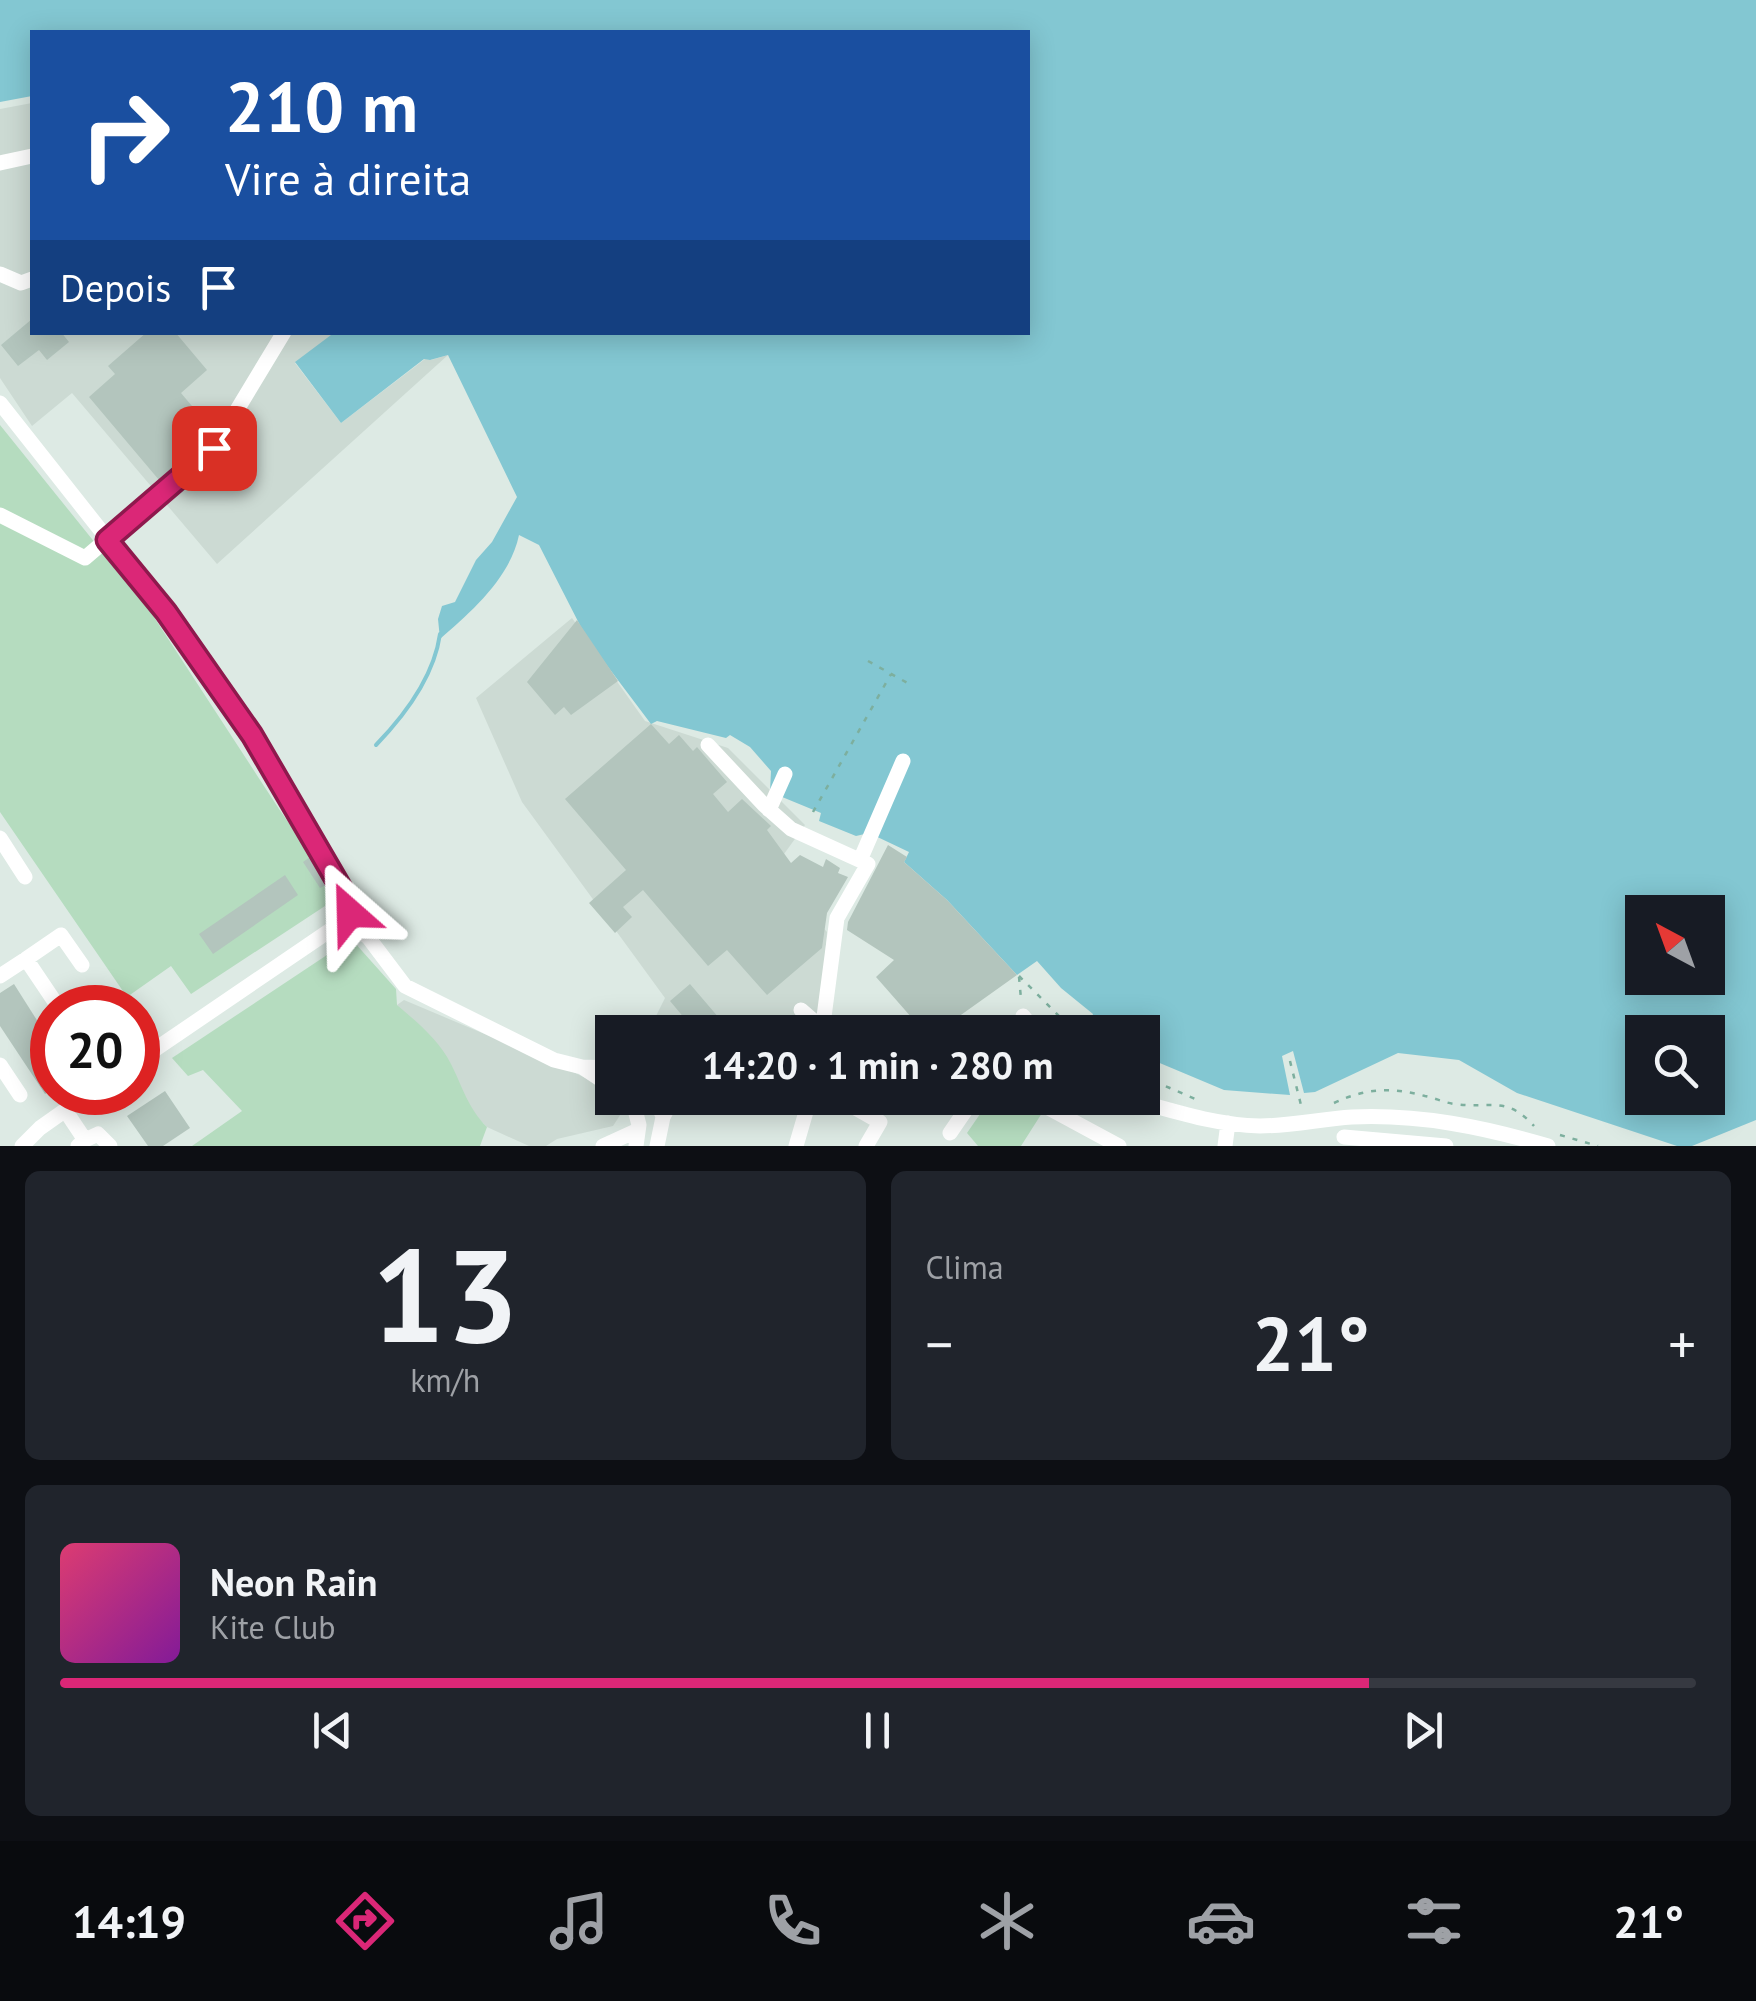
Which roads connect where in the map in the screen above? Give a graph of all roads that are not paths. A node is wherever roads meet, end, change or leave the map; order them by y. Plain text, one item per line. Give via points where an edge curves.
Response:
1 (30, 156) edge
2 (0, 163) edge
3 (0, 274) edge
4 (30, 280) edge
5 (282, 335) edge
6 (0, 403) edge
7 (0, 514) edge
8 (107, 540) junction
9 (708, 746) dead end
10 (903, 762) dead end
11 (785, 774) dead end
12 (769, 810) junction
13 (0, 838) edge
14 (860, 858) junction
15 (25, 877) dead end
16 (351, 925) junction
17 (26, 959) junction
18 (82, 965) dead end
19 (0, 976) edge
20 (44, 985) edge
21 (802, 1010) dead end
22 (808, 1015) edge
23 (828, 1015) edge
24 (160, 1046) edge
25 (0, 1065) edge
26 (582, 1068) junction
27 (595, 1068) edge
28 (595, 1077) edge
29 (20, 1095) dead end
30 (1160, 1106) edge
31 (59, 1115) edge
32 (67, 1115) edge
33 (805, 1115) edge
34 (868, 1115) edge
35 (963, 1115) edge
36 (1062, 1115) edge
37 (663, 1117) edge
38 (1352, 1118) junction
39 (1228, 1123) junction
40 (950, 1134) dead end
41 (637, 1138) edge
42 (1510, 1140) edge
43 (1343, 1142) edge
44 (81, 1143) edge
45 (22, 1146) edge
46 (110, 1146) edge
47 (603, 1146) edge
48 (657, 1146) edge
49 (796, 1146) edge
50 (866, 1146) edge
51 (1119, 1146) edge
52 (1225, 1146) edge
53 (1446, 1146) edge
54 (1548, 1146) edge

1 - 2 street
3 - 4 street
5 - 8 street via 214,448
6 - 8 street
7 - 8 street via 85,558
8 - 16 street via 252,735 345,895
9 - 12 street
10 - 14 street
11 - 12 street
12 - 14 street via 789,827
13 - 15 street
14 - 23 street via 868,864 837,918
16 - 24 street via 329,932
16 - 26 street via 405,986
17 - 18 street via 62,935
17 - 19 street
17 - 20 street
21 - 22 street
25 - 29 street
26 - 27 street
26 - 28 street
30 - 39 street
31 - 45 street
32 - 44 street
33 - 49 street
34 - 50 street via 880,1122
35 - 40 street
36 - 51 street
37 - 48 street
38 - 39 street
38 - 42 street via 1438,1120
38 - 43 street
39 - 52 street
41 - 47 street
42 - 54 street
43 - 53 street
44 - 46 street via 98,1134

